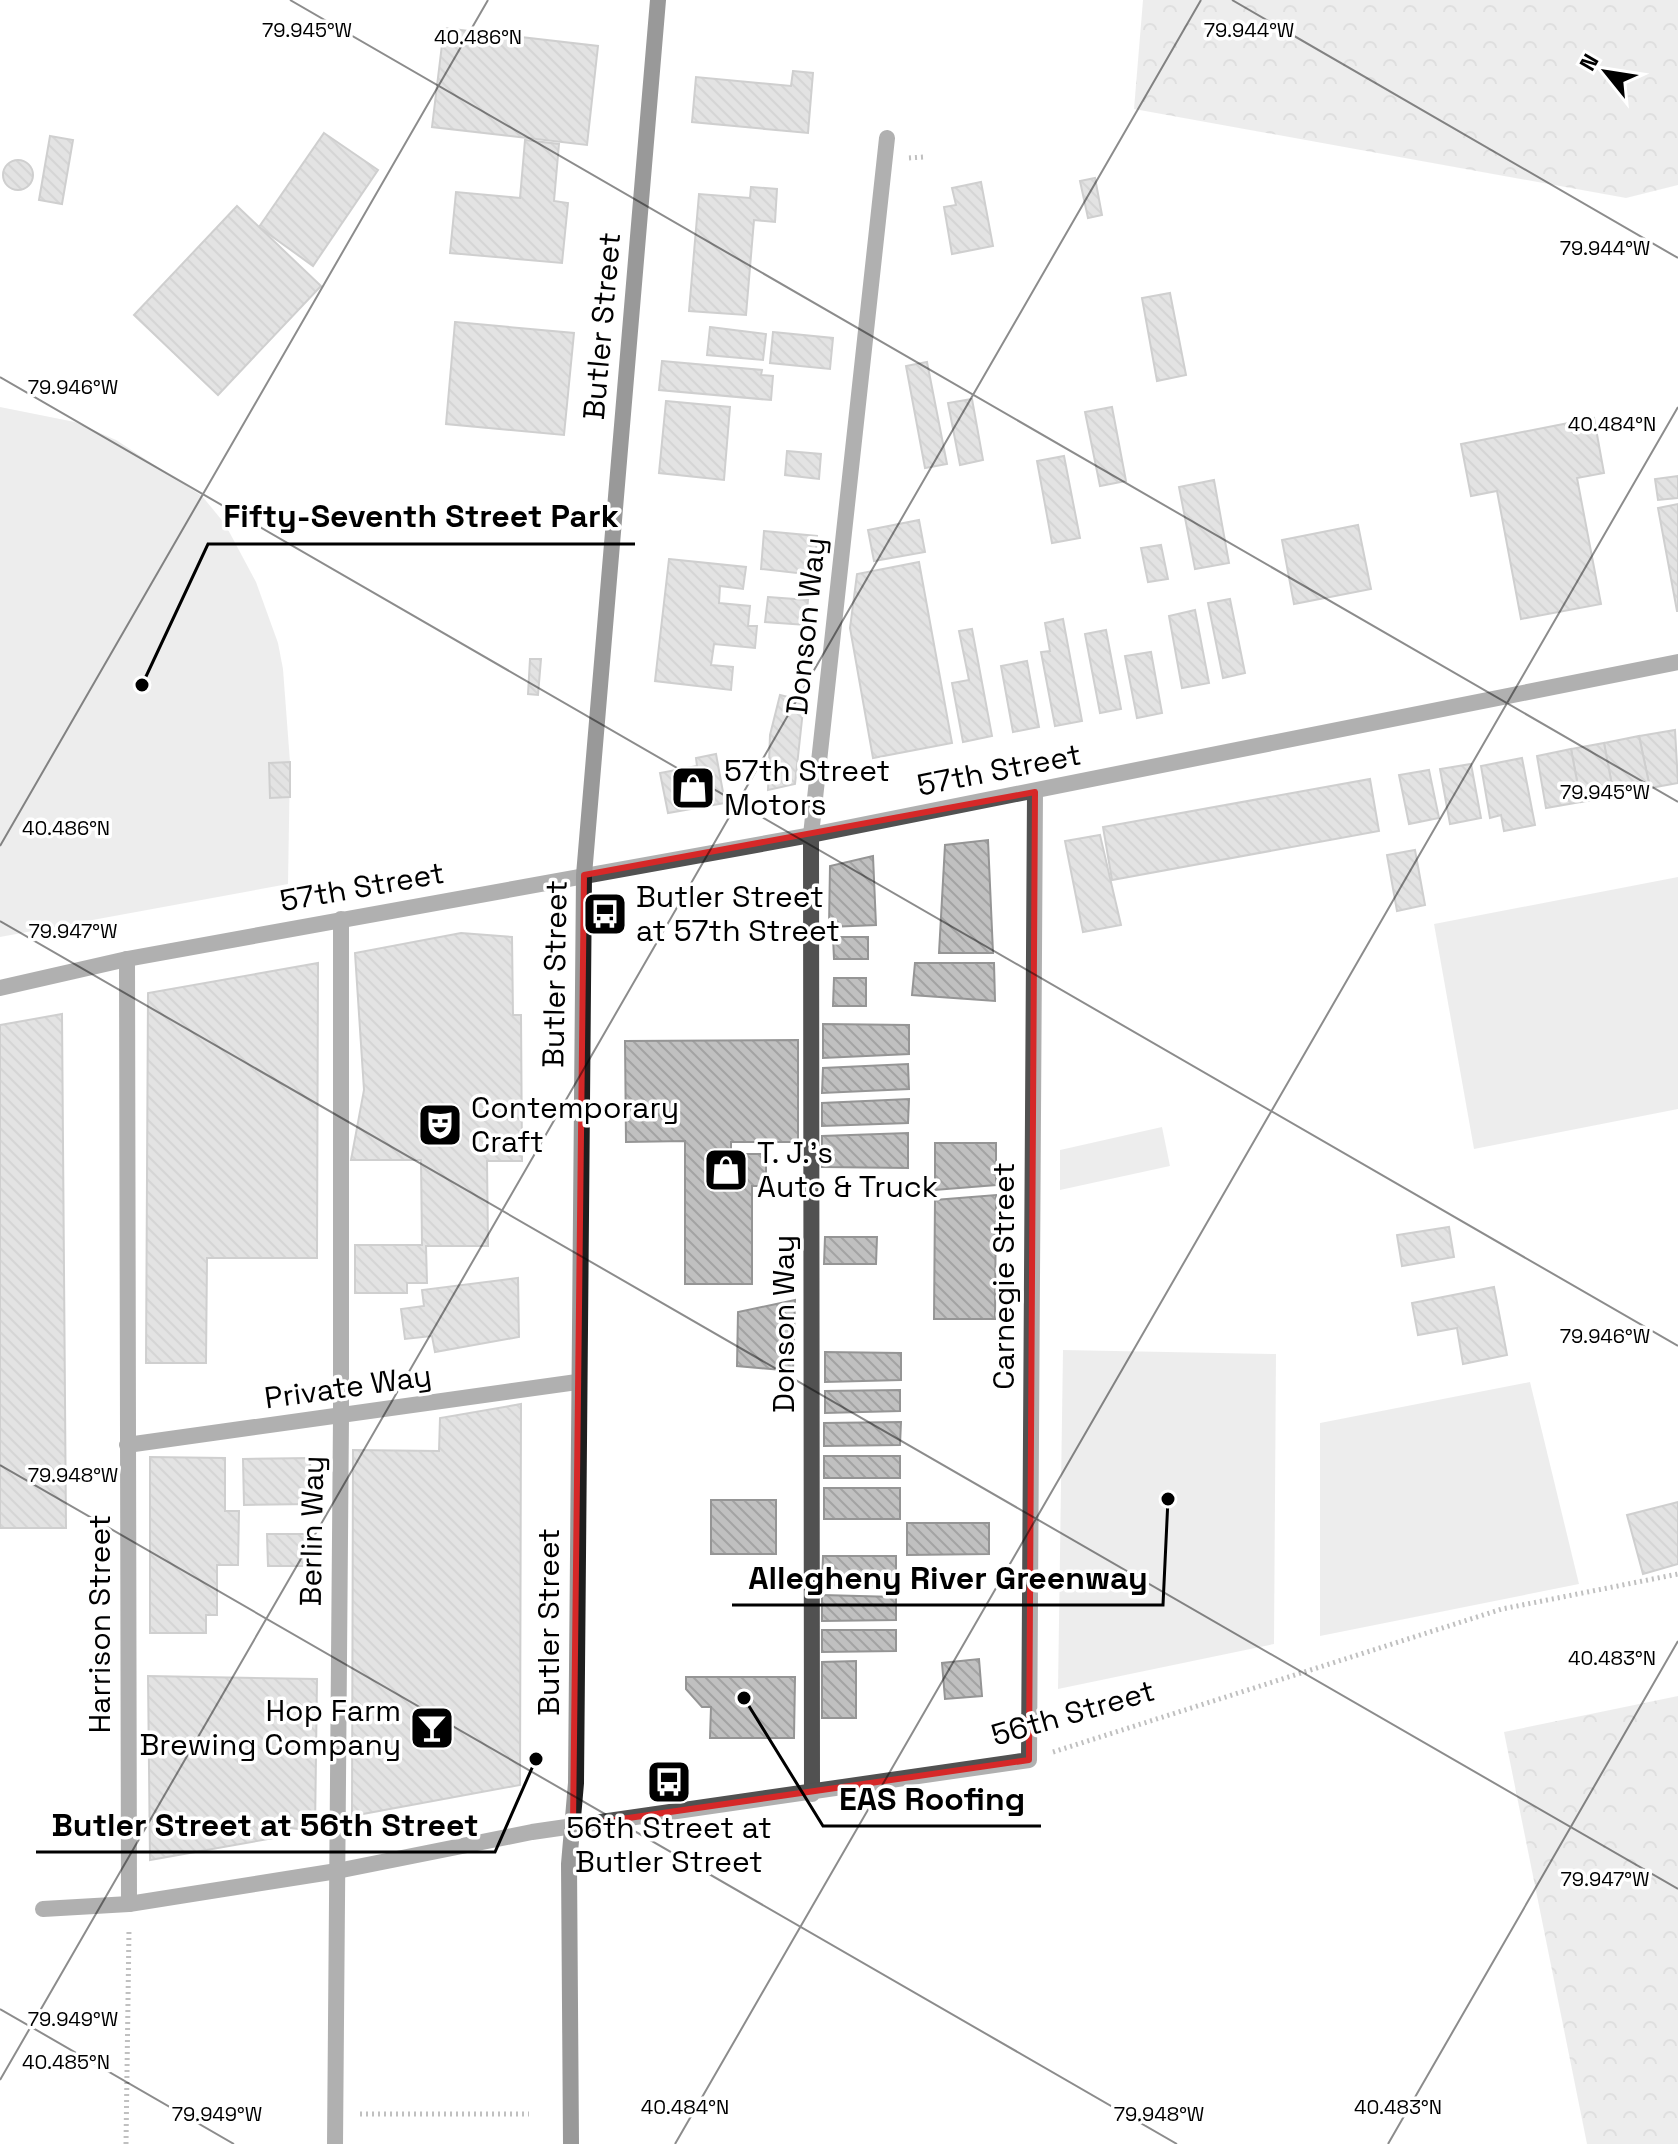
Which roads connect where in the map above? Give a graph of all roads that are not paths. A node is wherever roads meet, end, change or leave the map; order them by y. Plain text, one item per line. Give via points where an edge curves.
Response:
1 (658, 0) edge
2 (887, 138) dead end
3 (1678, 662) edge
4 (1035, 792) junction
5 (811, 835) junction
6 (584, 875) junction
7 (341, 919) junction
8 (127, 959) junction
9 (0, 988) edge
10 (577, 1382) junction
11 (341, 1417) junction
12 (127, 1445) junction
13 (1029, 1760) joint
14 (812, 1794) junction
15 (573, 1826) junction
16 (337, 1871) junction
17 (129, 1904) junction
18 (43, 1909) dead end
19 (335, 2144) edge
20 (571, 2144) edge

1 - 6 main road, Butler Street
2 - 5 street, Donson Way
3 - 4 street, 57th Street
4 - 5 street, 57th Street
4 - 13 street, Carnegie Street
5 - 6 street, 57th Street
5 - 14 street, Donson Way
6 - 7 street, 57th Street
6 - 10 main road, Butler Street
7 - 8 street, 57th Street
7 - 11 street, Berlin Way
8 - 9 street, 57th Street
8 - 12 street, Harrison Street
10 - 11 street, Private Way
10 - 15 main road, Butler Street
11 - 12 street, Private Way
11 - 16 street, Berlin Way
12 - 17 street, Harrison Street
13 - 14 street, 56th Street
14 - 15 street, 56th Street
15 - 16 street, 56th Street
15 - 20 main road, Butler Street
16 - 17 street, 56th Street
16 - 19 street, Berlin Way
17 - 18 street, 56th Street

